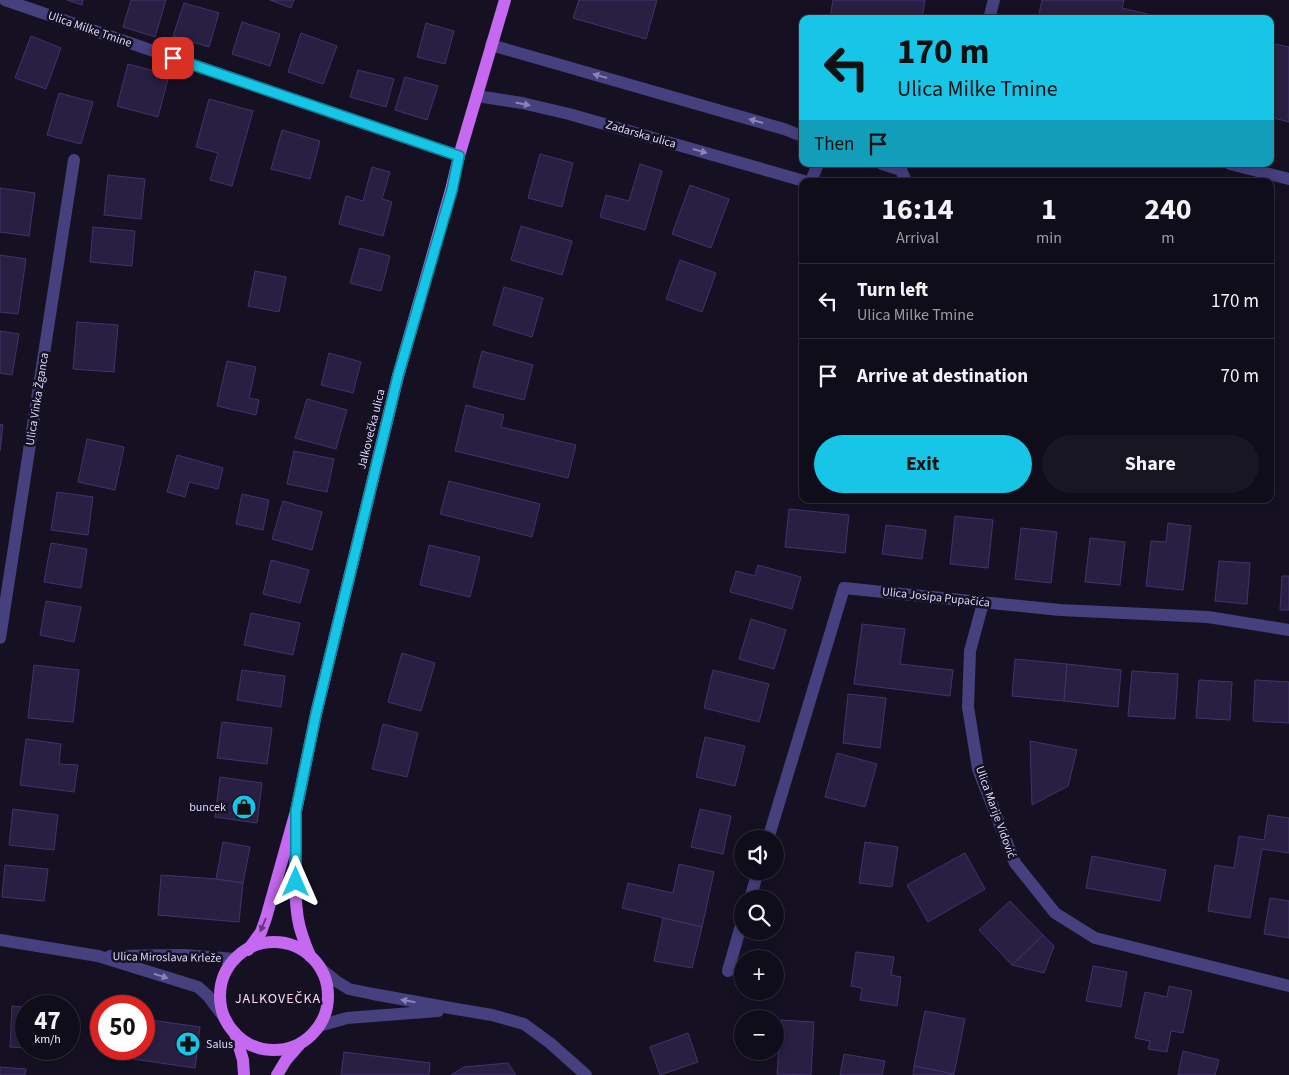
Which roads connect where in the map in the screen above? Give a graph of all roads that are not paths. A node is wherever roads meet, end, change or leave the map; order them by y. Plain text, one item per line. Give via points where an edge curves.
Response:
1 (5, 0) edge
2 (505, 0) edge
3 (994, 0) edge
4 (990, 15) edge
5 (491, 45) junction
6 (477, 96) junction
7 (799, 135) edge
8 (459, 156) junction
9 (74, 160) dead end
10 (892, 167) edge
11 (1242, 167) edge
12 (905, 178) edge
13 (1289, 179) edge
14 (799, 180) edge
15 (983, 603) junction
16 (1289, 630) edge
17 (0, 638) edge
18 (296, 811) junction
19 (771, 830) edge
20 (0, 940) edge
21 (737, 940) edge
22 (248, 950) junction
23 (98, 956) junction
24 (311, 957) junction
25 (235, 959) junction
26 (320, 969) junction
27 (728, 971) dead end
28 (1289, 986) edge
29 (456, 1009) junction
30 (226, 1020) junction
31 (319, 1026) junction
32 (235, 1033) junction
33 (300, 1044) junction
34 (244, 1075) edge
35 (276, 1075) edge
36 (586, 1075) edge

1 - 8 street, Ulica Milke Tmine
2 - 5 main road, Jalkovečka ulica
3 - 4 street
5 - 6 main road, Jalkovečka ulica
7 -> 5 street
6 - 8 main road, Jalkovečka ulica
6 -> 14 street, Zadarska ulica via 569,114
8 - 18 main road, Jalkovečka ulica via 398,376 316,714
9 - 17 street, Ulica Vinka Žganca
10 - 12 street via 901,170
11 - 13 street
15 - 16 street, Ulica Josipa Pupačića via 1208,617
15 - 19 street, Ulica Josipa Pupačića via 844,588
15 - 28 street, Ulica Marije Vidović via 970,651 968,707 978,769 1015,863 1056,913 1095,938
18 -> 22 main road, Jalkovečka ulica via 266,918 261,932
18 - 24 main road, Jalkovečka ulica via 298,919
20 - 23 street, Ulica Miroslava Krleže
21 - 27 street
22 - 24 main road via 264,944 281,943 297,947
22 - 25 main road
23 - 25 street, Ulica Miroslava Krleže via 184,955
23 -> 30 street, Ulica Miroslava Krleže via 198,987
24 - 26 main road
25 - 30 main road via 221,988 221,1005
29 -> 26 street via 350,989
26 - 31 main road via 328,997 326,1012
29 - 31 street via 347,1018
29 - 36 street via 492,1014 524,1024
30 - 32 main road
31 - 33 main road
32 - 33 main road via 249,1044 266,1050 283,1050
32 - 34 main road
33 - 35 main road

